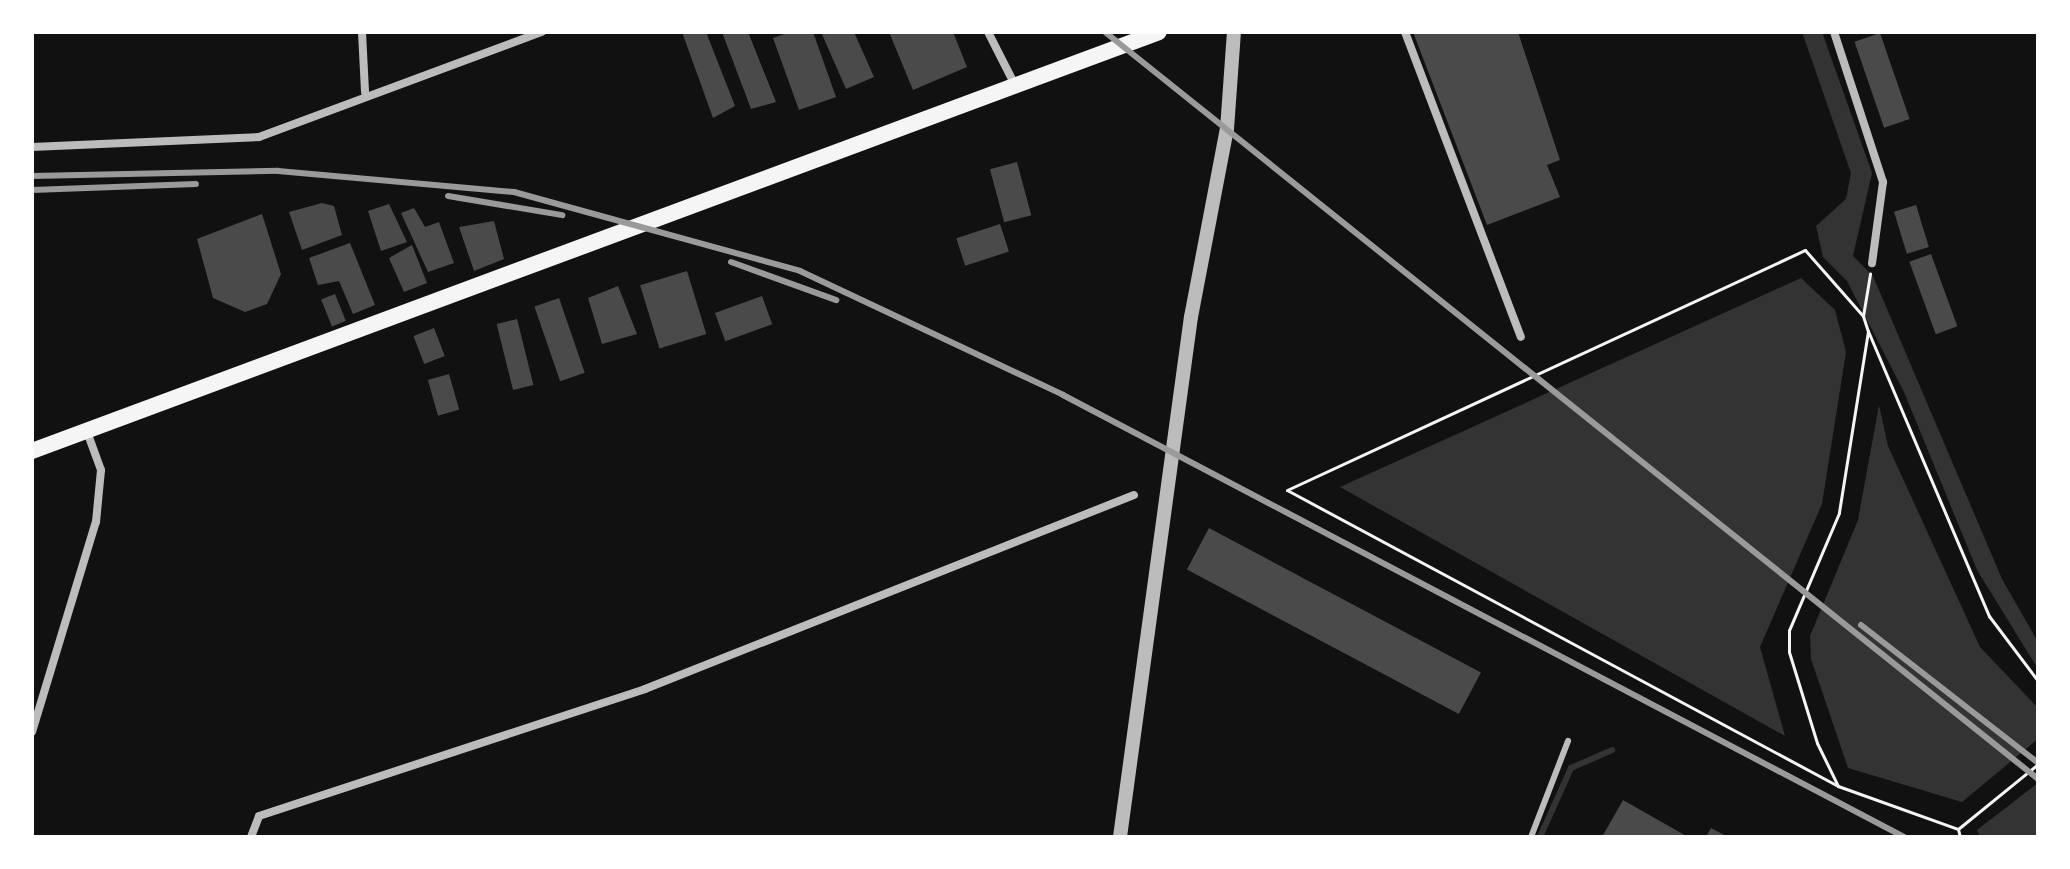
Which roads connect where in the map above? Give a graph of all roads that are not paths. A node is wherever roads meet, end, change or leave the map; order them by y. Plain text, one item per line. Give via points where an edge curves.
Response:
1 (362, 32) edge
2 (542, 32) edge
3 (988, 32) edge
4 (1159, 32) edge
5 (1234, 32) edge
6 (1405, 32) edge
7 (1834, 32) edge
8 (1015, 85) junction
9 (365, 92) junction
10 (32, 147) edge
11 (1872, 263) road end
12 (1521, 337) dead end
13 (88, 434) junction
14 (32, 451) edge
15 (1134, 495) dead end
16 (32, 732) edge
17 (1568, 741) dead end
18 (251, 837) edge
19 (1120, 837) edge
20 (1531, 837) edge

1 - 9 street
2 - 9 street
3 - 8 street
4 - 8 main road
5 - 19 street via 1227,129 1191,317
6 - 12 street
7 - 11 street via 1883,182
8 - 13 main road
9 - 10 street via 259,137
13 - 14 main road
13 - 16 street via 101,470 96,522
15 - 18 street via 645,689 259,816
17 - 20 lane

